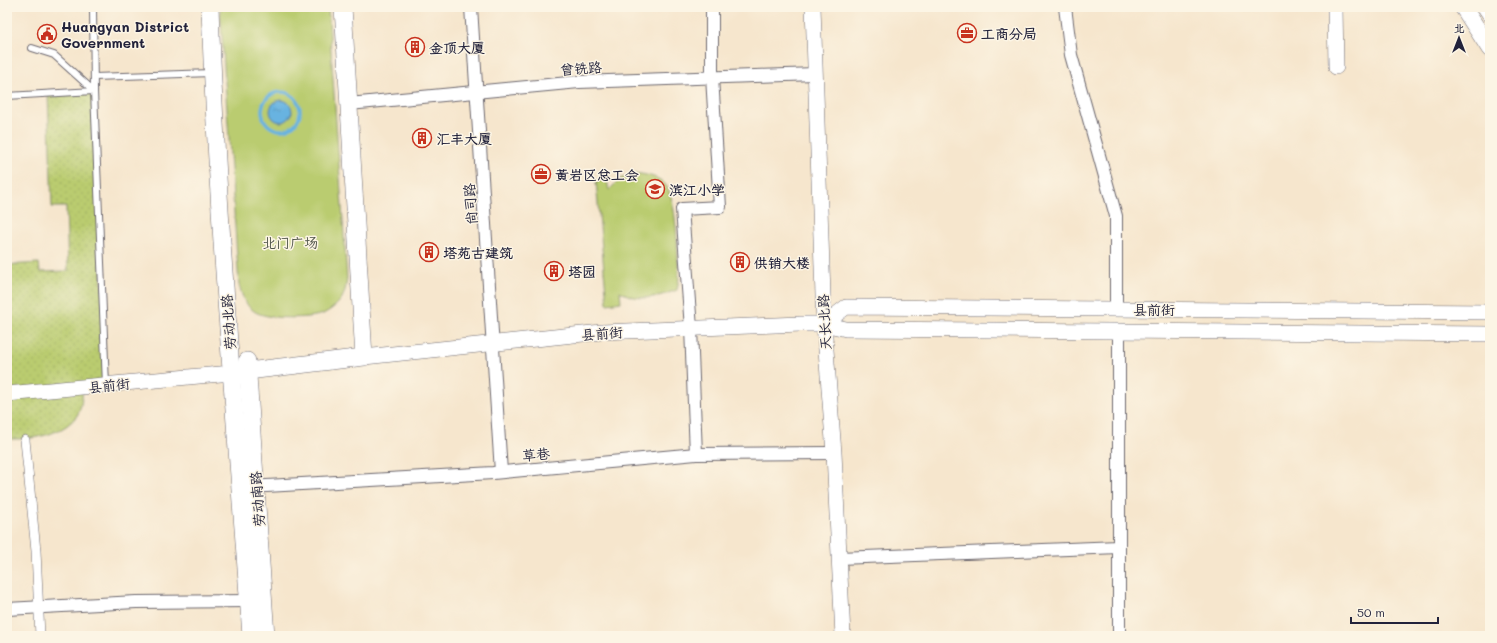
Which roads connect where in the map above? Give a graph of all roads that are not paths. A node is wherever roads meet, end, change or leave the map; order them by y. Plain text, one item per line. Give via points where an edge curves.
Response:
1 (93, 7) edge
2 (210, 7) edge
3 (343, 7) edge
4 (472, 7) edge
5 (712, 7) edge
6 (813, 7) edge
7 (1065, 7) edge
8 (1335, 7) edge
9 (1463, 7) edge
10 (1486, 7) edge
11 (1490, 13) edge
12 (32, 48) dead end
13 (1490, 49) edge
14 (1336, 67) dead end
15 (212, 73) junction
16 (816, 74) junction
17 (94, 77) junction
18 (712, 78) junction
19 (7, 81) edge
20 (94, 91) junction
21 (477, 92) junction
22 (8, 96) edge
23 (349, 104) junction
24 (1116, 309) junction
25 (1490, 312) edge
26 (824, 324) junction
27 (691, 328) junction
28 (1119, 332) junction
29 (1489, 334) edge
30 (494, 343) junction
31 (364, 353) junction
32 (239, 367) junction
33 (106, 385) junction
34 (7, 394) edge
35 (25, 440) dead end
36 (834, 453) junction
37 (696, 454) junction
38 (501, 472) junction
39 (248, 488) junction
40 (1119, 547) junction
41 (839, 558) junction
42 (249, 601) junction
43 (38, 608) junction
44 (7, 609) edge
45 (40, 636) edge
46 (251, 636) edge
47 (266, 636) edge
48 (843, 636) edge
49 (1119, 636) edge

1 - 17 lane
2 - 15 main road, 劳动北路
3 - 23 main road
4 - 21 street, 尚司路
5 - 18 street
6 - 16 street, 天长北路
7 - 24 street via 1071,55 1116,216
8 - 14 street
9 - 13 main road
10 - 11 main road
12 - 20 lane via 54,55
15 - 17 lane
15 - 32 main road, 劳动北路
16 - 18 street, 曾铣路
16 - 26 street, 天长北路
17 - 20 lane
18 - 21 street, 曾铣路 via 579,82
18 - 27 street via 720,207 682,209
19 - 22 lane
20 - 22 lane
20 - 33 lane
21 - 23 street, 曾铣路
21 - 30 street, 尚司路
23 - 31 main road
24 - 25 street, 县前街
24 - 26 street, 县前街 via 846,307
26 - 27 street, 县前街
26 - 28 street, 县前街 via 846,329
26 - 36 street, 天长北路
27 - 30 street, 县前街 via 602,332
27 - 37 street
28 - 29 street, 县前街
28 - 40 street
30 - 31 street, 县前街 via 382,355
30 - 38 street, 尚司路
31 - 32 main road, 县前街
32 - 33 street, 县前街 via 211,375
32 - 39 main road, 劳动北路
33 - 34 street, 县前街
35 - 43 street via 36,551
36 - 37 street, 草巷
36 - 41 street, 天长北路
37 - 38 street, 草巷
38 - 39 street, 草巷
39 - 42 main road, 劳动北路
39 - 47 main road, 劳动南路
40 - 41 street
40 - 49 street
41 - 48 street, 天长北路
42 - 43 street via 136,602
42 - 46 main road, 劳动北路
43 - 44 street
43 - 45 street

